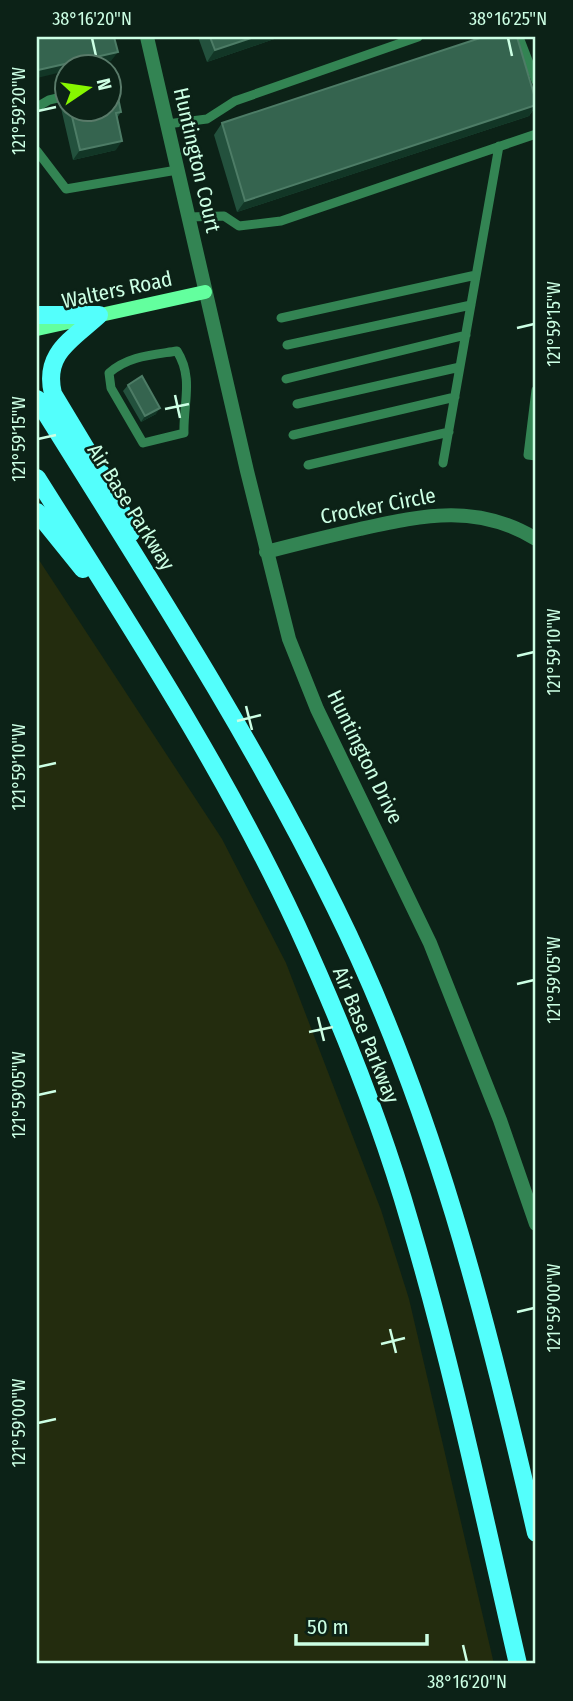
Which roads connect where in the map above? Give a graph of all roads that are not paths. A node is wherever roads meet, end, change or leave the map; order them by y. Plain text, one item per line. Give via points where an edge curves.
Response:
1 (147, 37) edge
2 (418, 37) edge
3 (519, 37) edge
4 (536, 81) edge
5 (167, 124) junction
6 (536, 134) edge
7 (499, 146) junction
8 (37, 150) edge
9 (177, 170) junction
10 (188, 217) junction
11 (476, 275) junction
12 (205, 292) junction
13 (471, 305) junction
14 (37, 315) edge
15 (99, 315) junction
16 (281, 318) dead end
17 (37, 329) edge
18 (466, 335) junction
19 (288, 345) dead end
20 (460, 367) junction
21 (286, 379) dead end
22 (536, 390) edge
23 (454, 397) junction
24 (37, 399) edge
25 (297, 404) dead end
26 (449, 432) junction
27 (184, 433) joint
28 (293, 435) dead end
29 (536, 456) edge
30 (443, 463) dead end
31 (308, 465) dead end
32 (37, 478) edge
33 (37, 512) edge
34 (536, 539) edge
35 (266, 552) junction
36 (163, 603) junction
37 (136, 637) junction
38 (536, 1224) edge
39 (536, 1533) edge
40 (518, 1664) edge

1 - 5 street, Huntington Court
2 - 5 lane via 235,101 207,119
3 - 4 lane
5 - 9 street, Huntington Court
6 - 7 lane
7 - 10 lane via 281,221 239,226 224,216
7 - 11 lane
8 - 9 lane via 66,189
9 - 10 street, Huntington Court
10 - 12 street, Huntington Court
11 - 13 lane
11 - 16 lane
12 - 15 street, Walters Road
12 - 35 street, Huntington Drive
13 - 18 lane
13 - 19 lane
14 - 15 main road
15 - 17 street, Walters Road
15 - 36 main road via 56,355 50,383 115,498
18 - 20 lane
18 - 21 lane
20 - 23 lane
20 - 25 lane
22 - 29 lane via 528,455
23 - 26 lane
23 - 28 lane
24 - 36 main road, Air Base Parkway
26 - 30 lane
26 - 31 lane
27 - 27 lane via 188,380 177,351 141,356 109,373 111,388 143,443
32 - 37 main road, Air Base Parkway
33 - 37 main road
34 - 35 street, Crocker Circle via 517,527 450,513 414,517
35 - 38 street, Huntington Drive via 299,668 430,943
36 - 39 main road, Air Base Parkway via 270,781 336,909 396,1047 471,1269
37 - 40 main road, Air Base Parkway via 235,802 297,927 364,1090 406,1209 426,1283

